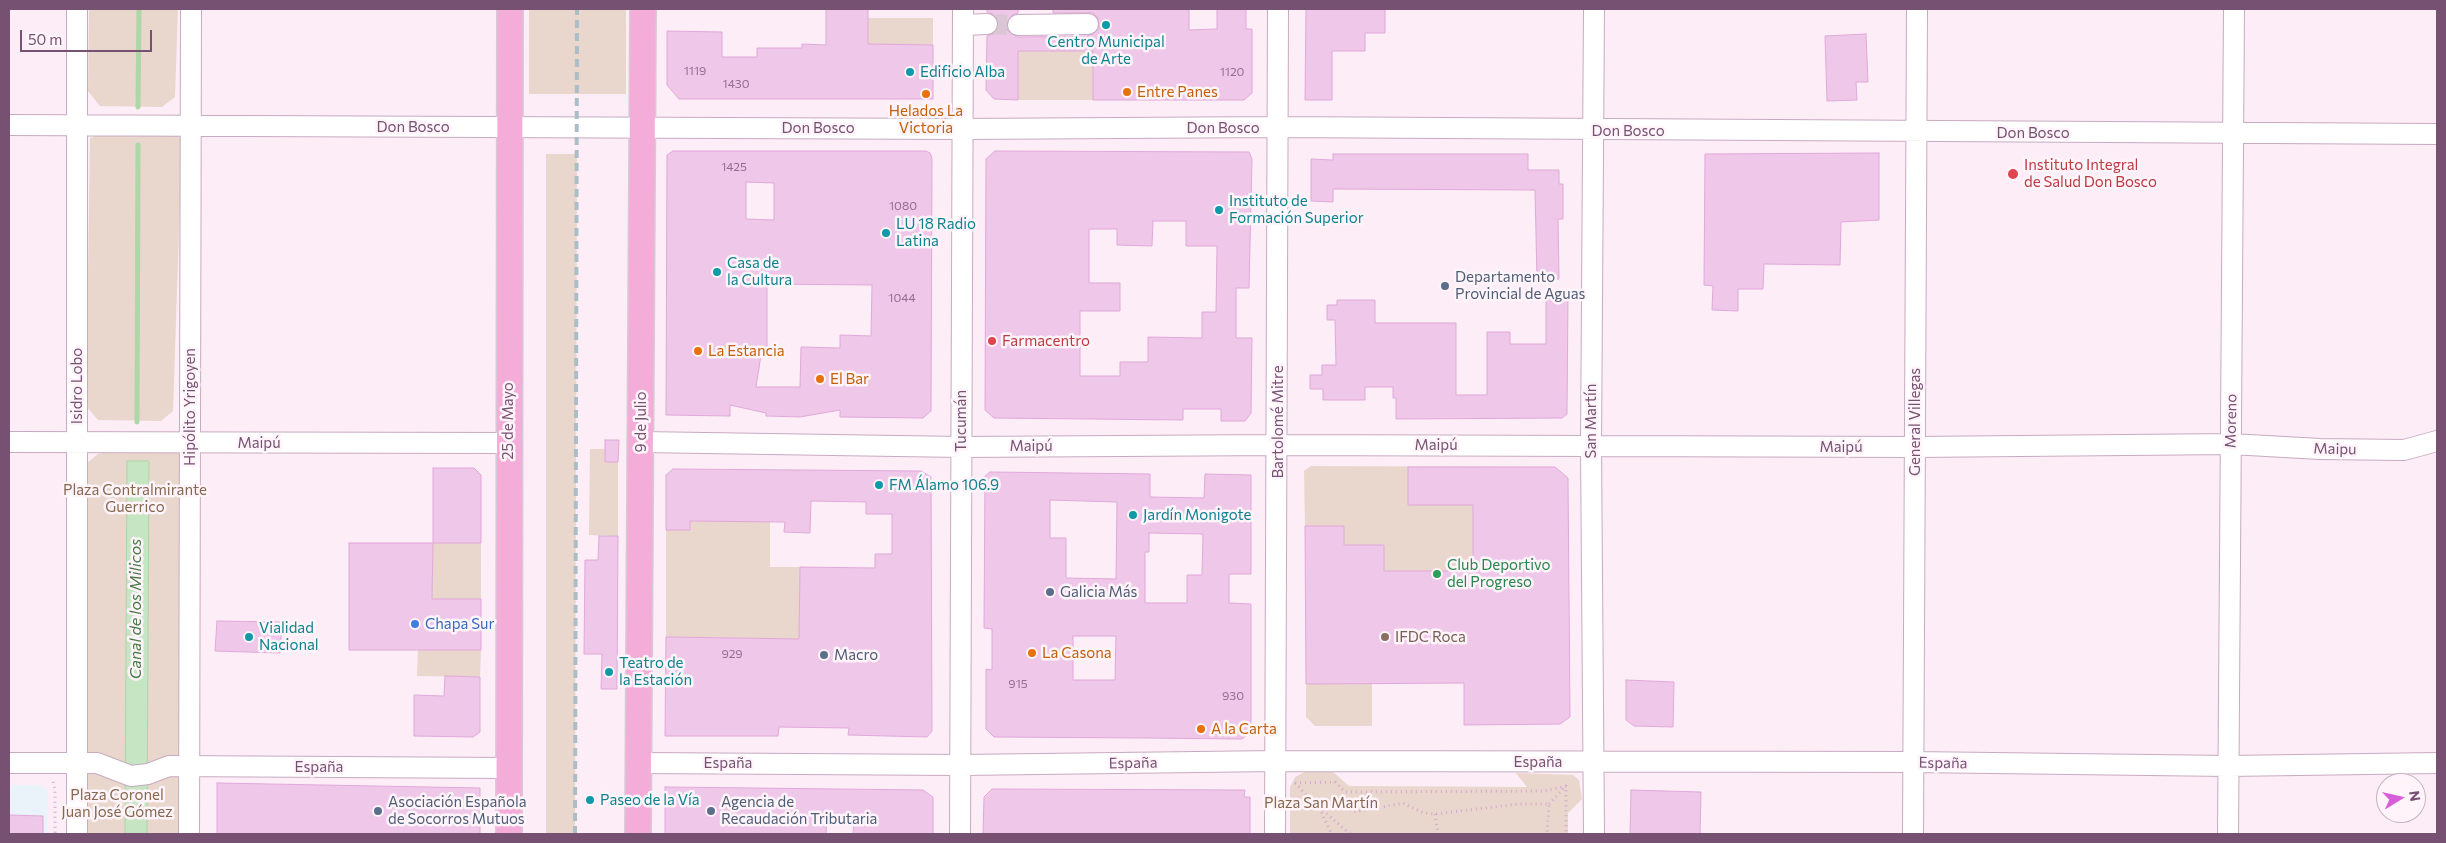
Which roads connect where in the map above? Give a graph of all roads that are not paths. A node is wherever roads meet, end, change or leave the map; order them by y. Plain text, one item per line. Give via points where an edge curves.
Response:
1 (77, 9) edge
2 (191, 9) edge
3 (510, 9) edge
4 (643, 9) edge
5 (1278, 9) edge
6 (1594, 9) edge
7 (1917, 9) edge
8 (2234, 9) edge
9 (963, 17) edge
10 (987, 24) tunnel mouth
11 (1088, 24) dead end
12 (1018, 25) tunnel mouth
13 (9, 126) edge
14 (77, 126) junction
15 (191, 126) junction
16 (509, 127) junction
17 (642, 127) junction
18 (1278, 128) junction
19 (962, 129) junction
20 (1592, 130) junction
21 (1916, 132) junction
22 (2234, 134) junction
23 (2437, 134) edge
24 (2437, 441) edge
25 (9, 442) edge
26 (77, 442) junction
27 (641, 442) junction
28 (190, 443) junction
29 (508, 443) junction
30 (1278, 444) junction
31 (2231, 444) junction
32 (1591, 446) junction
33 (960, 447) junction
34 (1915, 447) junction
35 (1276, 761) junction
36 (1594, 762) junction
37 (1913, 762) junction
38 (9, 763) edge
39 (638, 763) junction
40 (2437, 763) edge
41 (77, 764) junction
42 (960, 765) junction
43 (2228, 766) junction
44 (189, 767) junction
45 (509, 768) junction
46 (77, 834) edge
47 (189, 834) edge
48 (509, 834) edge
49 (638, 834) edge
50 (960, 834) edge
51 (1276, 834) edge
52 (1594, 834) edge
53 (1913, 834) edge
54 (2228, 834) edge

1 - 14 street, Isidro Lobo
2 - 15 street, Hipólito Yrigoyen
3 - 16 main road, 25 de Mayo
4 - 17 main road, 9 de Julio
5 - 18 street, Bartolomé Mitre
6 - 20 street, San Martín
7 - 21 street, General Villegas
8 - 22 street, Moreno
9 - 10 street
9 - 19 street, Tucumán
11 - 12 street
13 - 14 street, Don Bosco
14 - 15 street, Don Bosco
14 - 26 street, Isidro Lobo
15 - 16 street, Don Bosco
15 - 28 street, Hipólito Yrigoyen
16 - 17 street, Don Bosco
16 - 29 main road, 25 de Mayo
17 - 19 street, Don Bosco
17 - 27 main road, 9 de Julio
18 - 19 street, Don Bosco
18 - 20 street, Don Bosco
18 - 30 street, Bartolomé Mitre
19 - 33 street, Tucumán
20 - 21 street, Don Bosco
20 - 32 street, San Martín
21 - 22 street, Don Bosco
21 - 34 street, General Villegas
22 - 23 street, Don Bosco
22 - 31 street, Moreno
24 - 31 street, Maipu via 2404,450
25 - 26 street, Maipú
26 - 28 street, Maipú
26 - 41 street, Isidro Lobo
27 - 33 street, Maipú
27 - 39 main road, 9 de Julio
28 - 29 street, Maipú
28 - 44 street, Hipólito Yrigoyen
29 - 45 main road, 25 de Mayo
30 - 32 street, Maipú
30 - 33 street, Maipú
30 - 35 street, Bartolomé Mitre
31 - 34 street, Maipú
31 - 43 street, Moreno
32 - 34 street, Maipú
32 - 36 street, San Martín
33 - 42 street, Tucumán
34 - 37 street, General Villegas
35 - 36 street, España
35 - 42 street, España
35 - 51 street, Bartolomé Mitre
36 - 37 street, España
36 - 52 street, San Martín
37 - 43 street, España
37 - 53 street, General Villegas
38 - 41 street
39 - 42 street, España
39 - 49 main road, 9 de Julio
40 - 43 street, España
41 - 44 street, España via 105,765 131,776 170,766
41 - 46 street, Isidro Lobo
42 - 50 street, Tucumán
43 - 54 street, Moreno
44 - 45 street, España
44 - 47 street, Hipólito Yrigoyen
45 - 48 main road, 25 de Mayo

